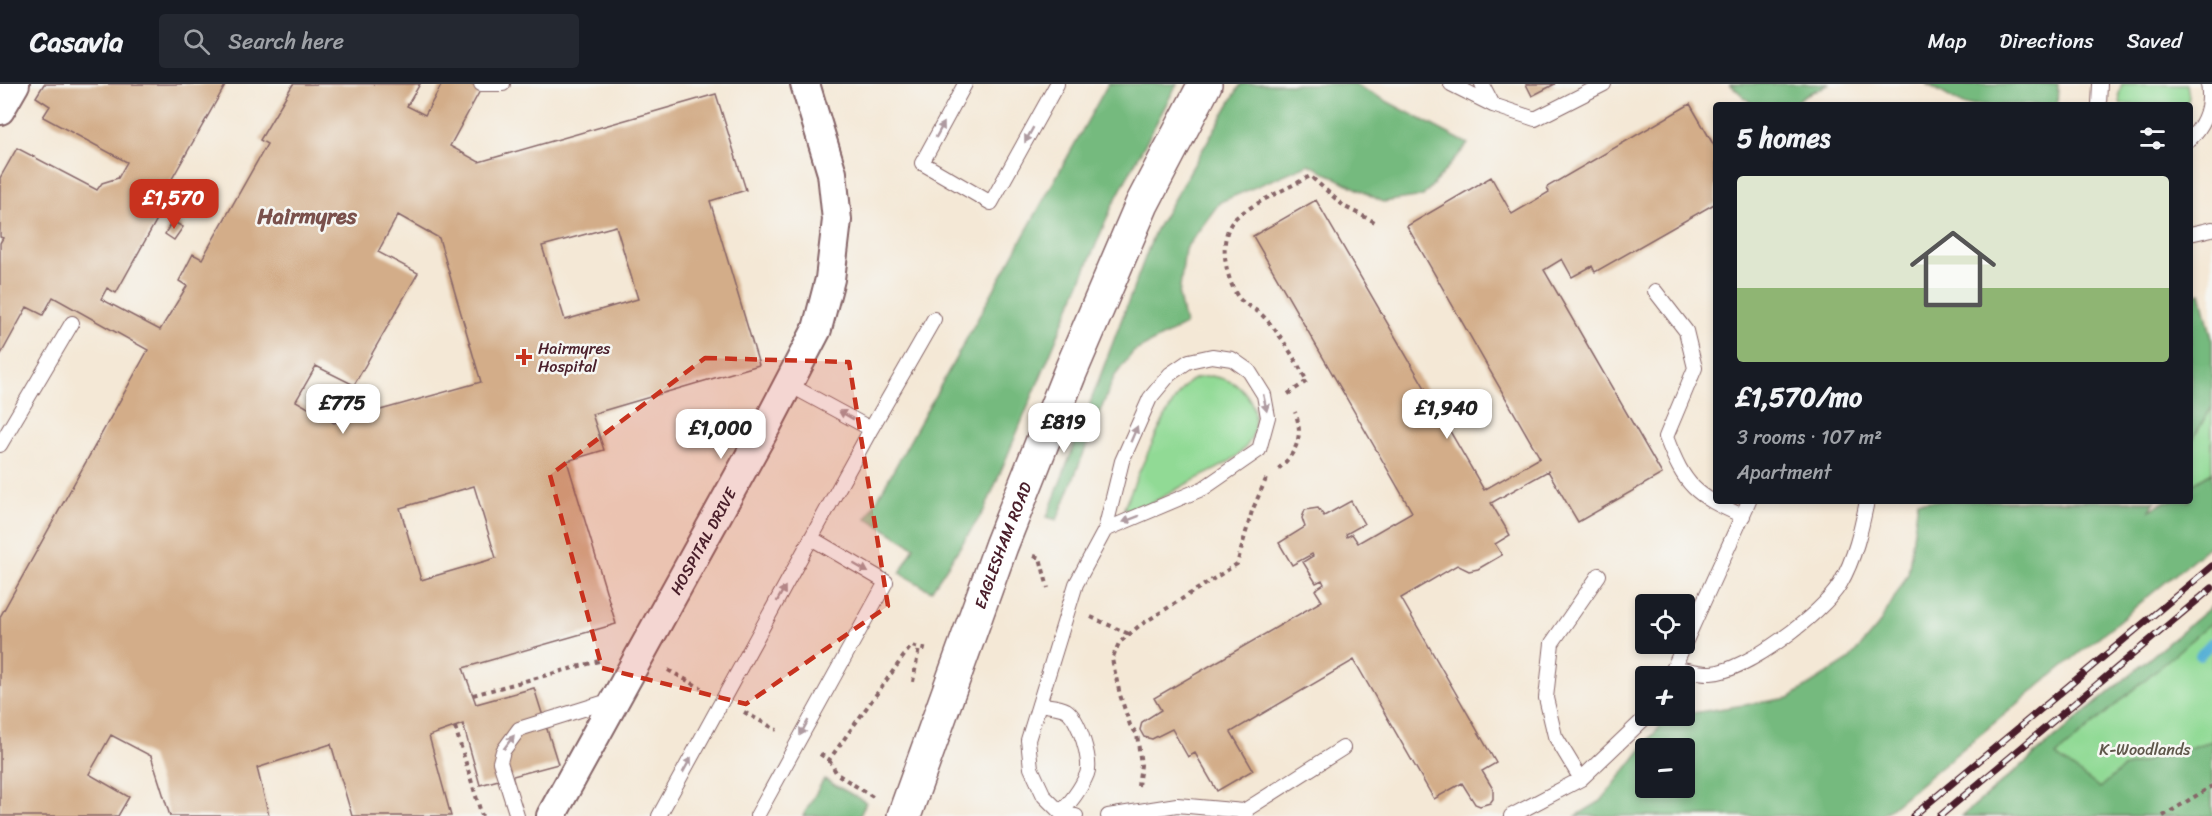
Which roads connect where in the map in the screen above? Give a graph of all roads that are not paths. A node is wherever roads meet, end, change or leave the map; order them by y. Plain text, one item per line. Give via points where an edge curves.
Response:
1 (15, 84) edge
2 (481, 84) edge
3 (503, 84) edge
4 (965, 84) edge
5 (1057, 84) edge
6 (1205, 84) edge
7 (1451, 84) edge
8 (1482, 84) edge
9 (1604, 84) edge
10 (2100, 84) edge
11 (2208, 84) edge
12 (811, 85) edge
13 (2099, 102) edge
14 (1493, 105) junction
15 (2211, 107) edge
16 (0, 110) edge
17 (2193, 136) edge
18 (2212, 229) edge
19 (2193, 233) edge
20 (1654, 291) dead end
21 (934, 319) dead end
22 (72, 322) dead end
23 (788, 384) junction
24 (871, 429) junction
25 (0, 445) edge
26 (1713, 503) edge
27 (1715, 504) edge
28 (1748, 504) edge
29 (1866, 504) edge
30 (1743, 516) junction
31 (1105, 530) junction
32 (811, 538) junction
33 (1599, 575) dead end
34 (1675, 666) edge
35 (1695, 673) edge
36 (616, 698) junction
37 (1039, 704) junction
38 (1637, 726) edge
39 (1343, 748) dead end
40 (1581, 779) junction
41 (1061, 813) junction
42 (1245, 813) edge
43 (517, 816) edge
44 (551, 816) edge
45 (659, 816) edge
46 (757, 816) edge
47 (904, 816) edge
48 (1076, 816) edge
49 (1108, 816) edge
50 (1511, 816) edge

1 - 16 street
2 - 3 lane
5 -> 4 lane via 991,203 922,163
6 - 47 main road, EAGLESHAM ROAD via 1142,204 1068,375 1001,546
7 - 14 lane
8 - 14 lane
9 - 14 lane via 1535,119
10 - 13 lane
11 - 15 lane
12 - 23 street, HOSPITAL DRIVE via 832,173 837,219 830,279 817,329
15 - 17 lane
18 - 19 lane
20 - 26 lane via 1686,331 1695,368 1666,438 1679,470 1704,499
21 - 24 lane
22 - 25 lane
24 -> 23 lane
23 - 36 street, HOSPITAL DRIVE
24 - 32 lane
27 - 30 lane
28 - 30 lane
29 - 35 lane via 1857,546 1840,585 1813,616 1759,656 1712,674
30 - 34 lane
31 -> 31 lane via 1122,461 1150,398 1170,374 1189,361 1212,356 1232,359 1249,371 1264,395 1268,417 1259,450 1204,488
31 - 37 lane via 1076,584
45 -> 32 lane
32 -> 46 lane via 886,582
33 - 40 lane via 1552,643 1546,698 1555,736
43 -> 36 lane via 500,762 519,729
36 - 44 street, HOSPITAL DRIVE
37 - 41 lane via 1028,740 1031,768 1044,796
37 - 41 lane via 1067,710 1084,743 1088,772
38 - 40 lane
39 - 42 lane
40 - 50 lane
41 - 48 lane
42 - 49 lane via 1177,806

